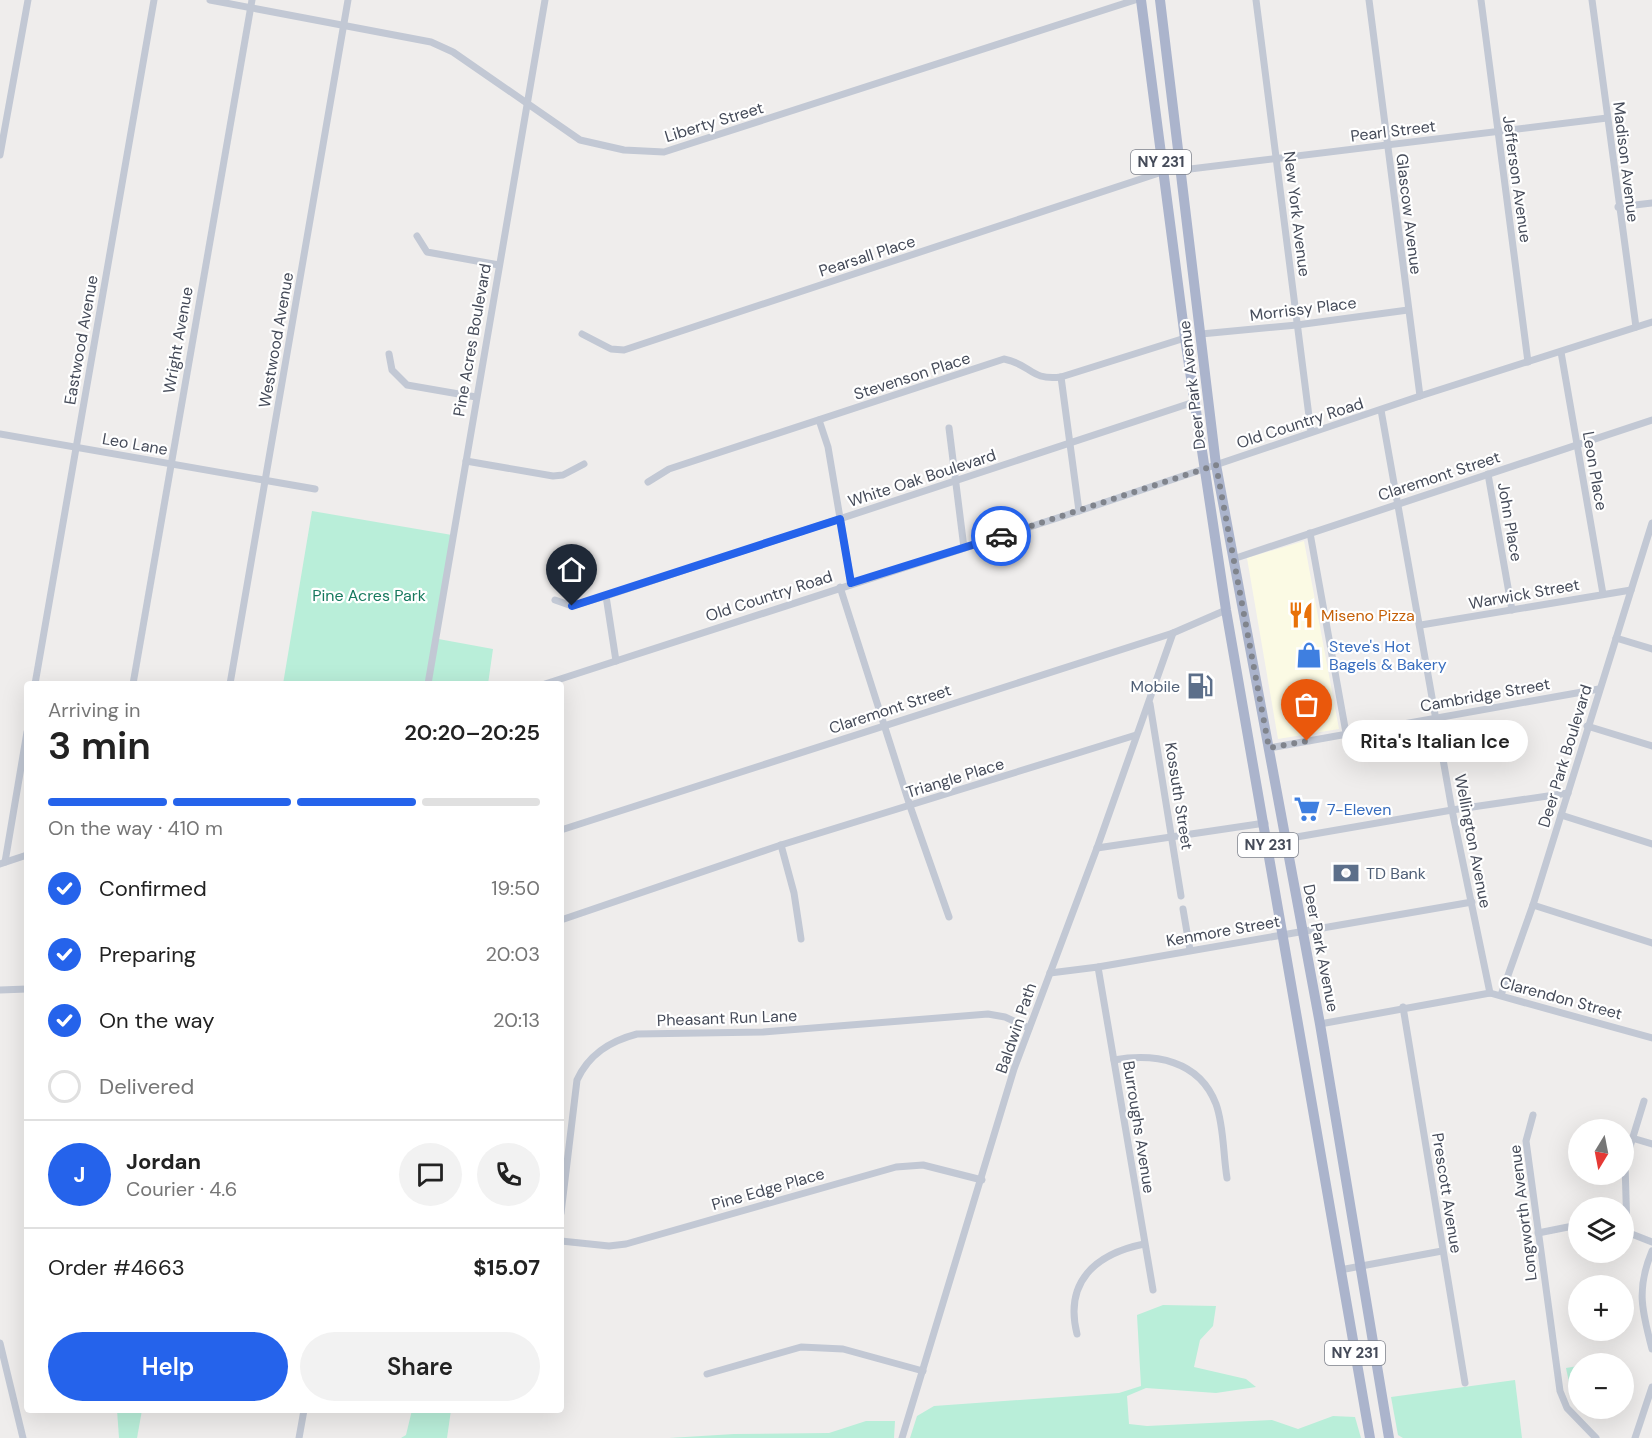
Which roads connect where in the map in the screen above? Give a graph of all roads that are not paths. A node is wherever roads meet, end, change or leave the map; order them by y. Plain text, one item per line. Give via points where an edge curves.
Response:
1 (28, 0) edge
2 (154, 0) edge
3 (210, 0) edge
4 (348, 0) edge
5 (545, 0) edge
6 (1135, 0) edge
7 (1141, 0) edge
8 (1160, 0) edge
9 (1256, 0) edge
10 (1369, 0) edge
11 (1481, 0) edge
12 (1592, 0) edge
13 (251, 4) edge
14 (344, 25) junction
15 (528, 105) junction
16 (1606, 118) junction
17 (1497, 133) junction
18 (1387, 145) junction
19 (0, 155) edge
20 (1276, 160) junction
21 (1182, 170) junction
22 (1162, 172) junction
23 (1652, 203) edge
24 (1618, 207) junction
25 (417, 236) dead end
26 (499, 265) junction
27 (1408, 310) junction
28 (1652, 322) edge
29 (1297, 325) junction
30 (1636, 327) junction
31 (582, 334) dead end
32 (1201, 334) junction
33 (1185, 338) junction
34 (1561, 352) junction
35 (389, 354) dead end
36 (1528, 362) junction
37 (1061, 377) junction
38 (1420, 396) junction
39 (476, 397) junction
40 (1194, 402) junction
41 (1381, 410) junction
42 (819, 420) junction
43 (1652, 420) edge
44 (949, 428) dead end
45 (1311, 432) junction
46 (0, 434) edge
47 (1071, 442) junction
48 (1576, 445) junction
49 (75, 447) junction
50 (466, 461) junction
51 (170, 464) junction
52 (584, 464) dead end
53 (1216, 465) junction
54 (1203, 469) junction
55 (1488, 474) junction
56 (957, 480) junction
57 (265, 481) junction
58 (648, 482) dead end
59 (315, 489) dead end
60 (1400, 503) junction
61 (1079, 511) junction
62 (840, 519) junction
63 (1652, 524) edge
64 (1310, 533) junction
65 (964, 548) junction
66 (1644, 549) junction
67 (1652, 552) edge
68 (1236, 558) junction
69 (851, 583) junction
70 (840, 586) junction
71 (1631, 590) junction
72 (1603, 594) junction
73 (606, 597) junction
74 (555, 600) dead end
75 (1226, 610) junction
76 (1512, 610) junction
77 (1421, 625) junction
78 (1173, 633) junction
79 (1616, 638) junction
80 (1652, 649) edge
81 (616, 661) junction
82 (36, 681) edge
83 (134, 681) edge
84 (231, 681) edge
85 (429, 681) edge
86 (554, 681) edge
87 (1599, 689) junction
88 (1149, 701) junction
89 (1437, 717) junction
90 (884, 725) junction
91 (1587, 726) junction
92 (1346, 733) junction
93 (1137, 735) junction
94 (1652, 746) edge
95 (24, 748) edge
96 (1269, 748) junction
97 (1568, 793) junction
98 (910, 806) junction
99 (1452, 810) junction
100 (1561, 815) junction
101 (1265, 823) junction
102 (564, 829) edge
103 (1172, 838) junction
104 (1285, 839) junction
105 (1652, 844) edge
106 (781, 845) junction
107 (1097, 848) junction
108 (24, 856) edge
109 (2, 863) edge
110 (1181, 896) dead end
111 (1472, 902) junction
112 (1533, 905) junction
113 (1183, 909) dead end
114 (949, 916) dead end
115 (564, 919) edge
116 (1302, 931) junction
117 (1284, 934) junction
118 (801, 939) dead end
119 (1652, 943) edge
120 (1190, 950) junction
121 (1098, 967) junction
122 (1050, 973) junction
123 (24, 989) edge
124 (0, 990) edge
125 (1490, 993) junction
126 (1501, 995) junction
127 (1403, 1007) junction
128 (1320, 1024) junction
129 (1029, 1028) junction
130 (1652, 1038) edge
131 (1114, 1060) junction
132 (1644, 1101) dead end
133 (1533, 1115) dead end
134 (1634, 1132) edge
135 (1634, 1139) edge
136 (1652, 1144) edge
137 (1227, 1178) dead end
138 (982, 1180) junction
139 (564, 1183) edge
140 (1568, 1227) edge
141 (1538, 1233) junction
142 (1634, 1235) edge
143 (564, 1241) edge
144 (1652, 1242) edge
145 (1144, 1244) junction
146 (1442, 1251) junction
147 (1652, 1251) edge
148 (1358, 1267) junction
149 (1340, 1270) junction
150 (1153, 1290) dead end
151 (1077, 1334) dead end
152 (0, 1343) edge
153 (1652, 1350) edge
154 (923, 1371) junction
155 (707, 1374) dead end
156 (1465, 1383) dead end
157 (1652, 1387) edge
158 (303, 1413) edge
159 (23, 1438) edge
160 (299, 1438) edge
161 (902, 1438) edge
162 (1370, 1438) edge
163 (1389, 1438) edge
164 (1596, 1438) edge
165 (1635, 1438) edge

1 - 19 street
2 - 49 street, Eastwood Avenue
3 - 13 street, Liberty Street
4 - 14 street, Westwood Avenue
5 - 15 street, Pine Acres Boulevard
6 - 15 street, Liberty Street via 664,153 580,141
7 - 22 main road, Deer Park Avenue / NY 231
8 - 21 main road, Deer Park Avenue / NY 231
9 - 20 street, New York Avenue
10 - 18 street, Glascow Avenue
11 - 17 street, Jefferson Avenue
12 - 16 street, Madison Avenue
13 - 14 street, Liberty Street
13 - 51 street, Wright Avenue
14 - 15 street, Liberty Street via 431,42 453,52
14 - 57 street, Westwood Avenue
15 - 26 street, Pine Acres Boulevard
16 - 17 street, Pearl Street
16 - 24 street, Madison Avenue
17 - 18 street, Pearl Street
17 - 36 street, Jefferson Avenue
18 - 20 street, Pearl Street
18 - 27 street, Glascow Avenue
20 - 21 street, Pearl Street
20 - 29 street, New York Avenue
21 - 32 main road, Deer Park Avenue / NY 231
22 - 31 street, Pearsall Place via 624,350 611,349
22 - 33 main road, Deer Park Avenue / NY 231
23 - 24 street
24 - 30 street, Madison Avenue
25 - 26 street via 427,252
26 - 39 street, Pine Acres Boulevard
27 - 29 street, Morrissy Place
27 - 38 street, Glascow Avenue
28 - 30 street, Old Country Road
29 - 32 street, Morrissy Place
29 - 45 street, New York Avenue
30 - 34 street, Old Country Road
32 - 53 main road, Deer Park Avenue / NY 231
33 - 37 street, Stevenson Place
33 - 40 main road, Deer Park Avenue / NY 231
34 - 36 street, Old Country Road
34 - 48 street, Leon Place
35 - 39 street via 392,370 408,385
36 - 38 street, Old Country Road
37 - 42 street, Stevenson Place via 1046,379 1018,362 1004,360
37 - 47 street
38 - 41 street, Old Country Road
39 - 50 street, Pine Acres Boulevard
40 - 47 street, White Oak Boulevard
40 - 54 main road, Deer Park Avenue / NY 231
41 - 45 street, Old Country Road
41 - 60 street, Wellington Avenue
42 - 58 street, Stevenson Place via 669,470
42 - 62 street via 828,447
43 - 48 street, Claremont Street
44 - 56 street
45 - 53 street, Old Country Road
46 - 49 street, Leo Lane
47 - 56 street, White Oak Boulevard
47 - 61 street
48 - 55 street, Claremont Street
48 - 72 street, Leon Place
49 - 51 street, Leo Lane
49 - 82 street, Eastwood Avenue
50 - 52 street via 553,476
50 - 85 street, Pine Acres Boulevard
51 - 57 street, Leo Lane
51 - 83 street, Wright Avenue
53 - 54 street, Old Country Road
53 - 68 main road, Deer Park Avenue / NY 231
54 - 61 street, Old Country Road
54 - 75 main road, Deer Park Avenue / NY 231
55 - 60 street, Claremont Street
55 - 76 street, John Place
56 - 62 street, White Oak Boulevard
56 - 65 street
57 - 59 street, Leo Lane
57 - 84 street, Westwood Avenue
60 - 64 street, Claremont Street
60 - 77 street, Wellington Avenue
61 - 65 street, Old Country Road
62 - 69 street
62 - 73 street, White Oak Boulevard
63 - 66 street, Deer Park Boulevard
64 - 68 street, Claremont Street
64 - 92 street
65 - 69 street, Old Country Road
66 - 67 street
66 - 71 street, Deer Park Boulevard
68 - 96 main road, Deer Park Avenue / NY 231
69 - 70 street, Old Country Road
70 - 81 street, Old Country Road
70 - 90 street
71 - 72 street, Warwick Street
71 - 79 street, Deer Park Boulevard
72 - 76 street, Warwick Street
73 - 74 street, White Oak Boulevard via 572,606
73 - 81 street
75 - 78 street, Claremont Street
75 - 101 main road, Deer Park Avenue / NY 231
76 - 77 street, Warwick Street
77 - 89 street, Wellington Avenue
78 - 88 street, Baldwin Path
78 - 90 street, Claremont Street
79 - 80 street
79 - 87 street, Deer Park Boulevard
81 - 86 street, Old Country Road
87 - 89 street, Cambridge Street
87 - 91 street, Deer Park Boulevard
88 - 93 street, Baldwin Path
88 - 103 street, Kossuth Street
89 - 92 street, Cambridge Street
89 - 99 street, Wellington Avenue
90 - 98 street
90 - 102 street, Claremont Street
91 - 94 street
91 - 97 street, Deer Park Boulevard
92 - 96 street, Cambridge Street
93 - 98 street, Triangle Place
93 - 107 street, Baldwin Path
95 - 109 street
96 - 104 main road, Deer Park Avenue / NY 231
97 - 99 street
97 - 100 street, Deer Park Boulevard
98 - 106 street, Triangle Place
98 - 114 street
99 - 104 street
99 - 111 street, Wellington Avenue
100 - 105 street
100 - 112 street, Deer Park Boulevard
101 - 103 street
101 - 117 main road, Deer Park Avenue / NY 231
103 - 107 street
103 - 110 street, Kossuth Street
104 - 116 main road, Deer Park Avenue / NY 231
106 - 115 street, Triangle Place
106 - 118 street
107 - 122 street, Baldwin Path
108 - 109 street
111 - 116 street, Kenmore Street
111 - 125 street, Wellington Avenue
112 - 119 street
112 - 126 street, Deer Park Boulevard
113 - 120 street
116 - 117 street, Kenmore Street
116 - 128 main road, Deer Park Avenue / NY 231
117 - 120 street, Kenmore Street
117 - 149 main road, Deer Park Avenue / NY 231
120 - 121 street, Kenmore Street
121 - 122 street, Kenmore Street
121 - 131 street, Burroughs Avenue
122 - 129 street, Baldwin Path
123 - 124 street
125 - 126 street, Clarendon Street
125 - 127 street, Clarendon Street
126 - 130 street, Clarendon Street
127 - 128 street, Clarendon Street
127 - 146 street, Prescott Avenue
128 - 148 main road, Deer Park Avenue / NY 231
129 - 138 street, Baldwin Path
129 - 139 street, Pheasant Run Lane via 1005,1017 962,1015 763,1032 637,1034 617,1040 584,1064 577,1080
131 - 137 street via 1165,1059 1182,1065 1197,1077 1216,1104
131 - 145 street, Burroughs Avenue
132 - 134 street
133 - 141 street, Longworth Avenue via 1526,1141
135 - 136 street
138 - 143 street, Pine Edge Place via 923,1165 896,1167 626,1244
138 - 154 street, Baldwin Path
140 - 141 street
141 - 164 street, Longworth Avenue via 1560,1391 1567,1408
142 - 144 street
145 - 150 street, Burroughs Avenue
145 - 151 street via 1108,1256 1081,1280 1072,1314
146 - 148 street
146 - 156 street, Prescott Avenue
147 - 153 street via 1644,1269 1640,1300
148 - 149 street
148 - 163 main road, Deer Park Avenue / NY 231
149 - 162 main road, Deer Park Avenue / NY 231
152 - 159 street
154 - 155 street via 843,1349 801,1347
154 - 161 street, Baldwin Path
157 - 165 street
158 - 160 street

